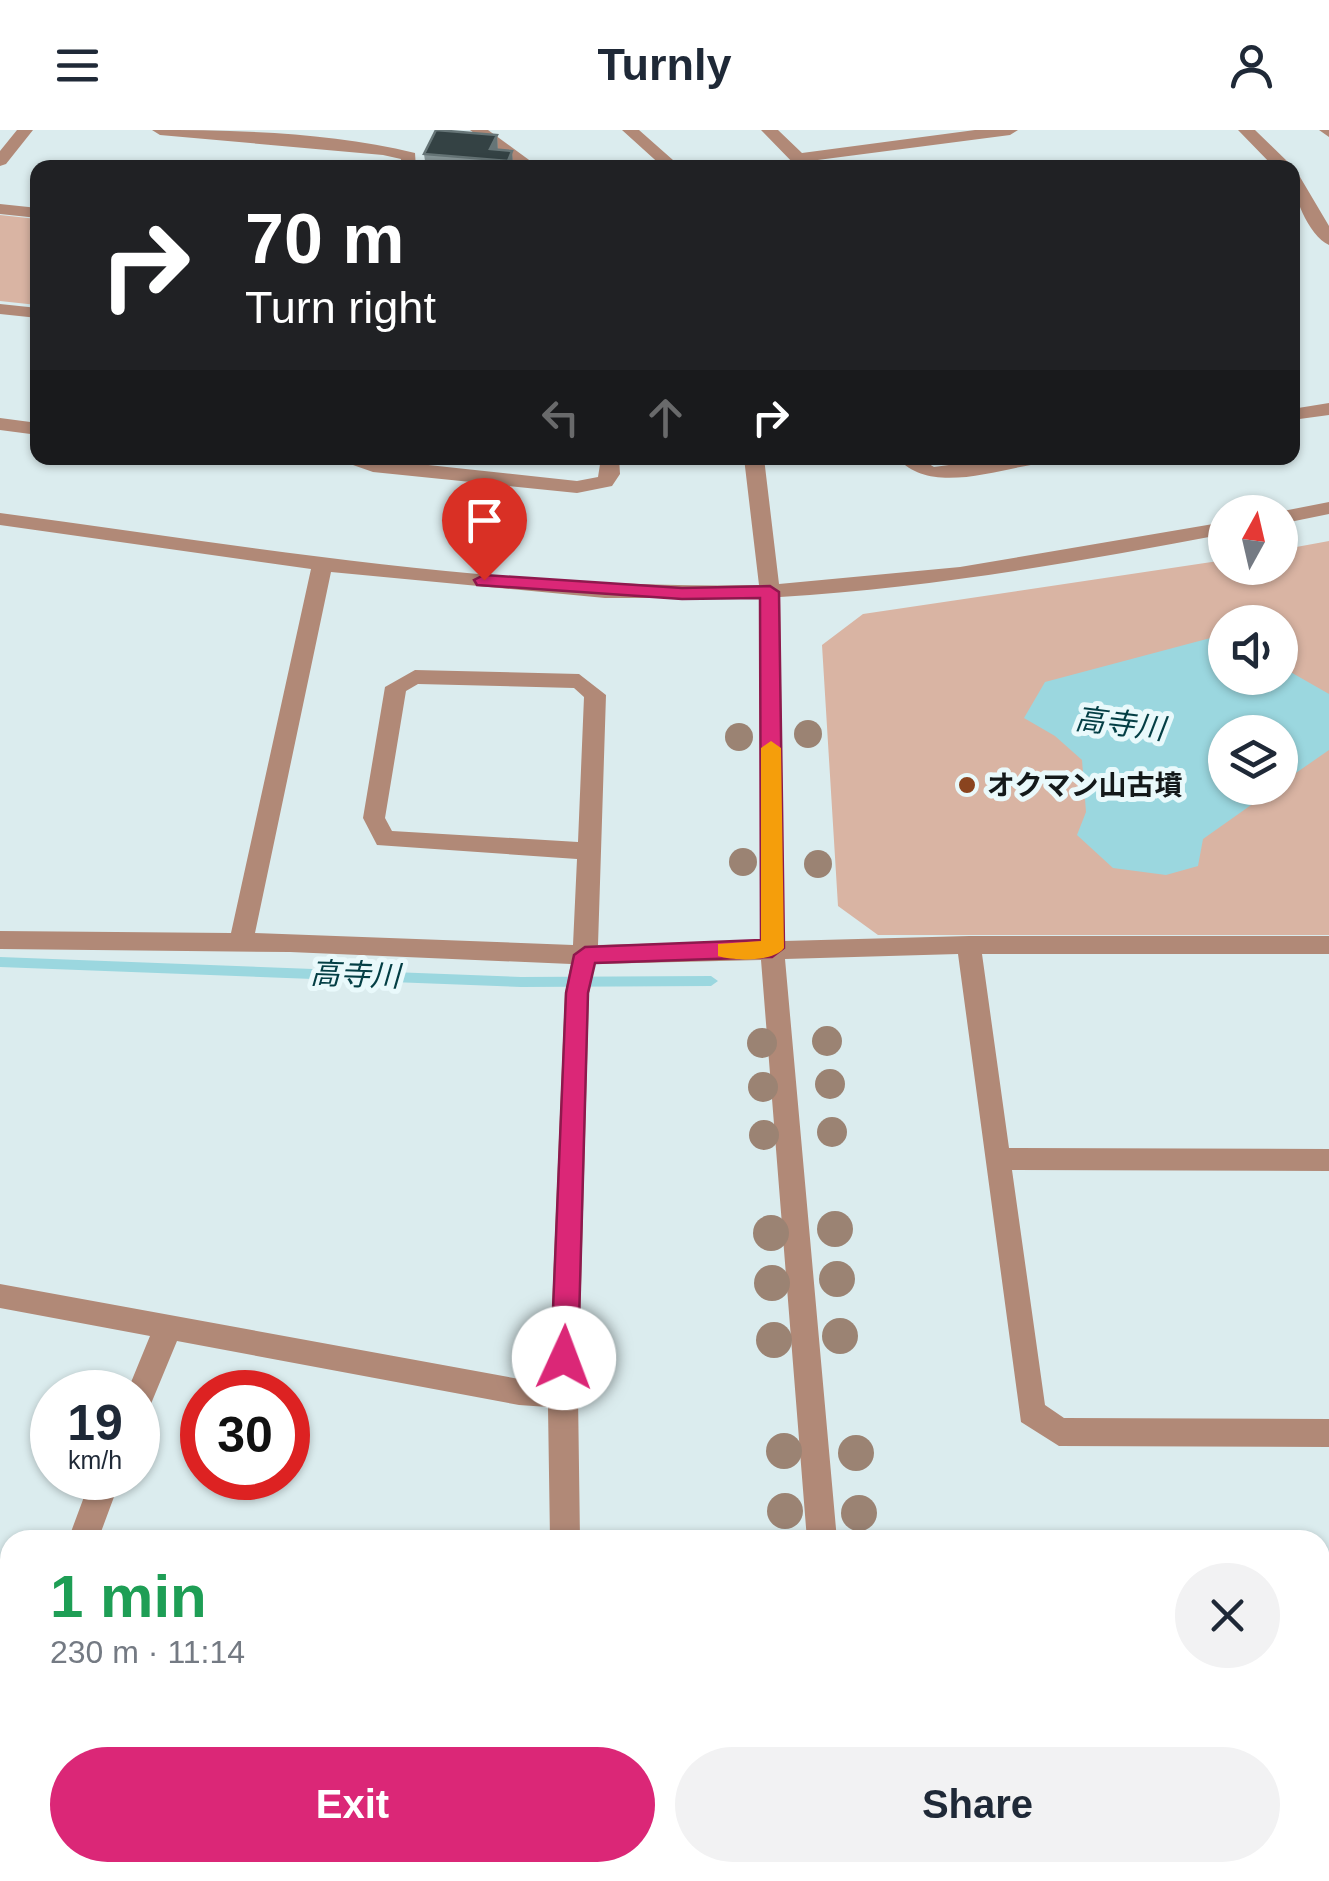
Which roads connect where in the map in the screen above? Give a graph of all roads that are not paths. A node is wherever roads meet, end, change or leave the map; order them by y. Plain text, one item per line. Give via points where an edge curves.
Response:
1 (25, 130) edge
2 (160, 130) edge
3 (478, 130) edge
4 (630, 130) edge
5 (770, 130) edge
6 (1010, 130) edge
7 (1246, 130) edge
8 (0, 160) edge
9 (409, 160) edge
10 (521, 160) edge
11 (665, 160) edge
12 (802, 160) edge
13 (817, 160) edge
14 (1277, 160) edge
15 (1300, 190) edge
16 (0, 209) edge
17 (30, 211) edge
18 (1328, 234) edge
19 (0, 309) edge
20 (30, 311) edge
21 (1329, 408) edge
22 (1300, 413) edge
23 (0, 424) edge
24 (30, 428) edge
25 (369, 465) edge
26 (610, 465) edge
27 (755, 465) edge
28 (916, 465) edge
29 (989, 465) edge
30 (1329, 508) edge
31 (1298, 514) edge
32 (0, 519) edge
33 (1208, 531) edge
34 (323, 562) junction
35 (770, 592) junction
36 (588, 851) junction
37 (0, 940) edge
38 (241, 943) junction
39 (968, 945) junction
40 (1329, 945) edge
41 (772, 948) junction
42 (585, 955) junction
43 (998, 1159) junction
44 (1329, 1160) edge
45 (0, 1296) edge
46 (169, 1325) junction
47 (151, 1370) edge
48 (563, 1395) junction
49 (1329, 1433) edge
50 (98, 1500) edge
51 (87, 1530) edge
52 (564, 1530) edge
53 (821, 1530) edge

1 - 8 street
2 - 9 street via 383,150
3 - 10 street
4 - 11 street
5 - 12 street
6 - 13 street
7 - 14 street
15 - 18 street
16 - 17 street
19 - 20 street
21 - 22 street
23 - 24 street
25 - 26 street via 578,487 604,482
27 - 35 street
28 - 29 street via 934,473
30 - 31 street
32 - 34 street
33 - 35 street via 1031,564
34 - 35 street via 586,589
34 - 38 street
35 - 41 street
36 - 36 street via 595,695 590,686 580,680 415,677 396,687 374,818 385,839
36 - 42 street
37 - 38 street
38 - 42 street
39 - 40 street
39 - 41 street
39 - 43 street
41 - 42 street
41 - 53 street
42 - 48 street via 577,993
43 - 44 street
43 - 49 street via 1030,1412 1059,1432
45 - 46 street
46 - 47 street
46 - 48 street
48 - 52 street
50 - 51 street

